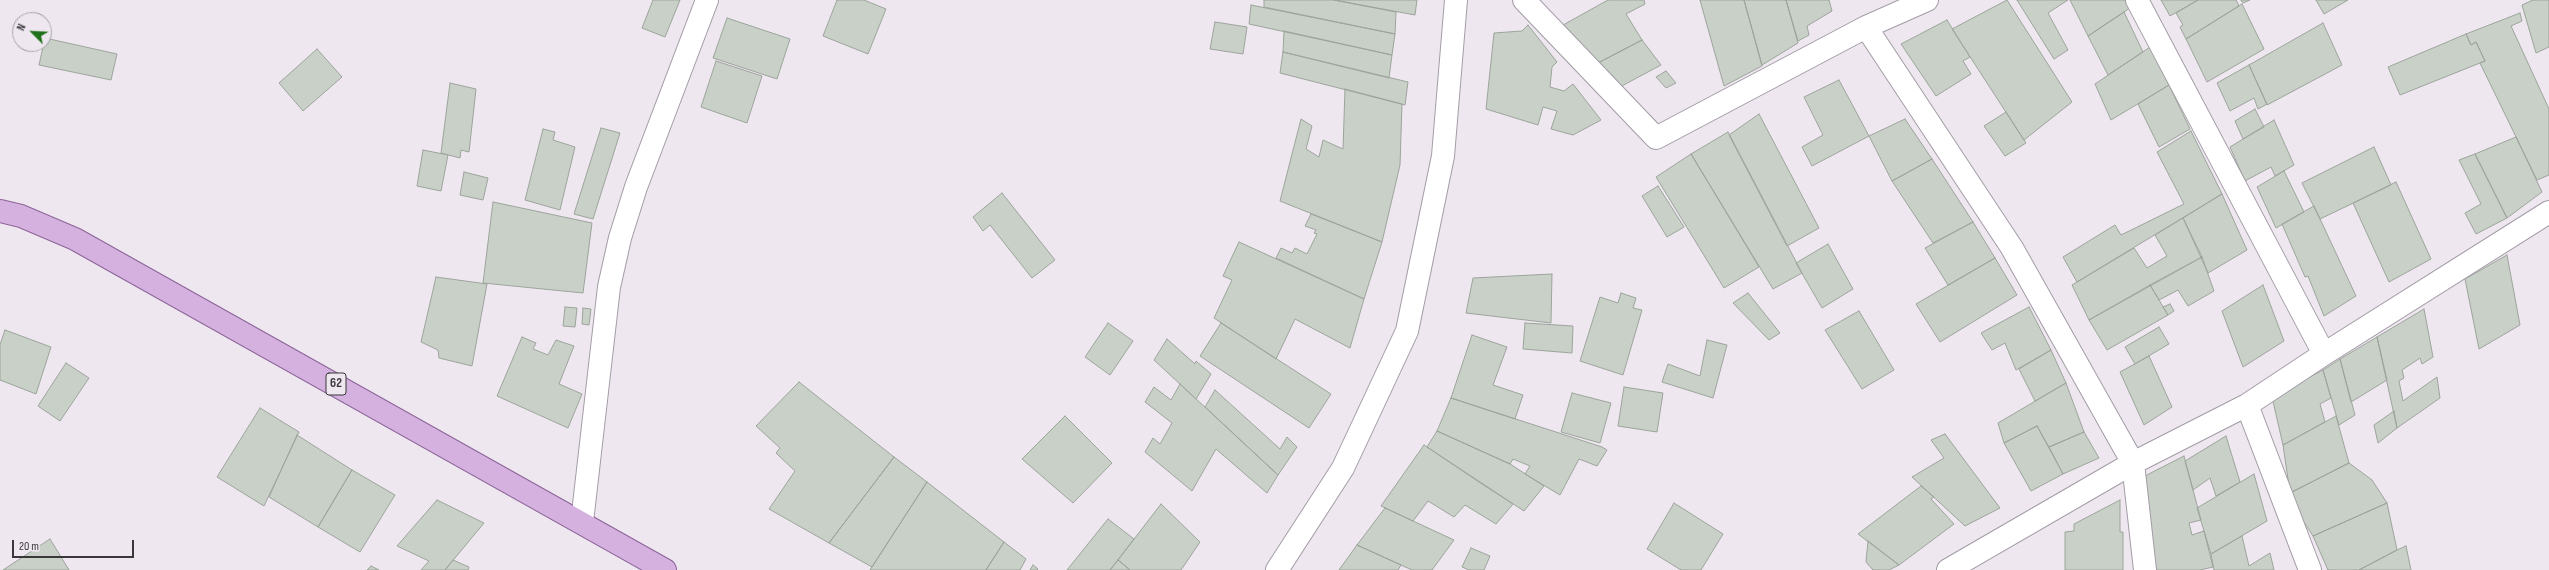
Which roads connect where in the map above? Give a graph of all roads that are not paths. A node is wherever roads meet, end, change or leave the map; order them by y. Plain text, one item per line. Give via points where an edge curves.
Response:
1 (707, 0) edge
2 (1456, 0) edge
3 (1524, 0) edge
4 (1926, 0) edge
5 (2137, 0) edge
6 (1866, 27) junction
7 (0, 210) edge
8 (2549, 212) edge
9 (2324, 354) junction
10 (2247, 405) junction
11 (2133, 463) junction
12 (582, 522) junction
13 (665, 570) edge
14 (1277, 570) edge
15 (1948, 570) edge
16 (2145, 570) edge
17 (2310, 570) edge

1 - 12 street via 636,187 620,238 609,287
2 - 14 street via 1444,156 1407,331 1343,468
3 - 6 street via 1656,138
4 - 6 street
5 - 9 street
6 - 11 street via 2012,248
7 - 12 main road, 62 via 75,239
8 - 9 street
9 - 10 street
10 - 11 street
10 - 17 street
11 - 15 street
11 - 16 street
12 - 13 main road, 62

